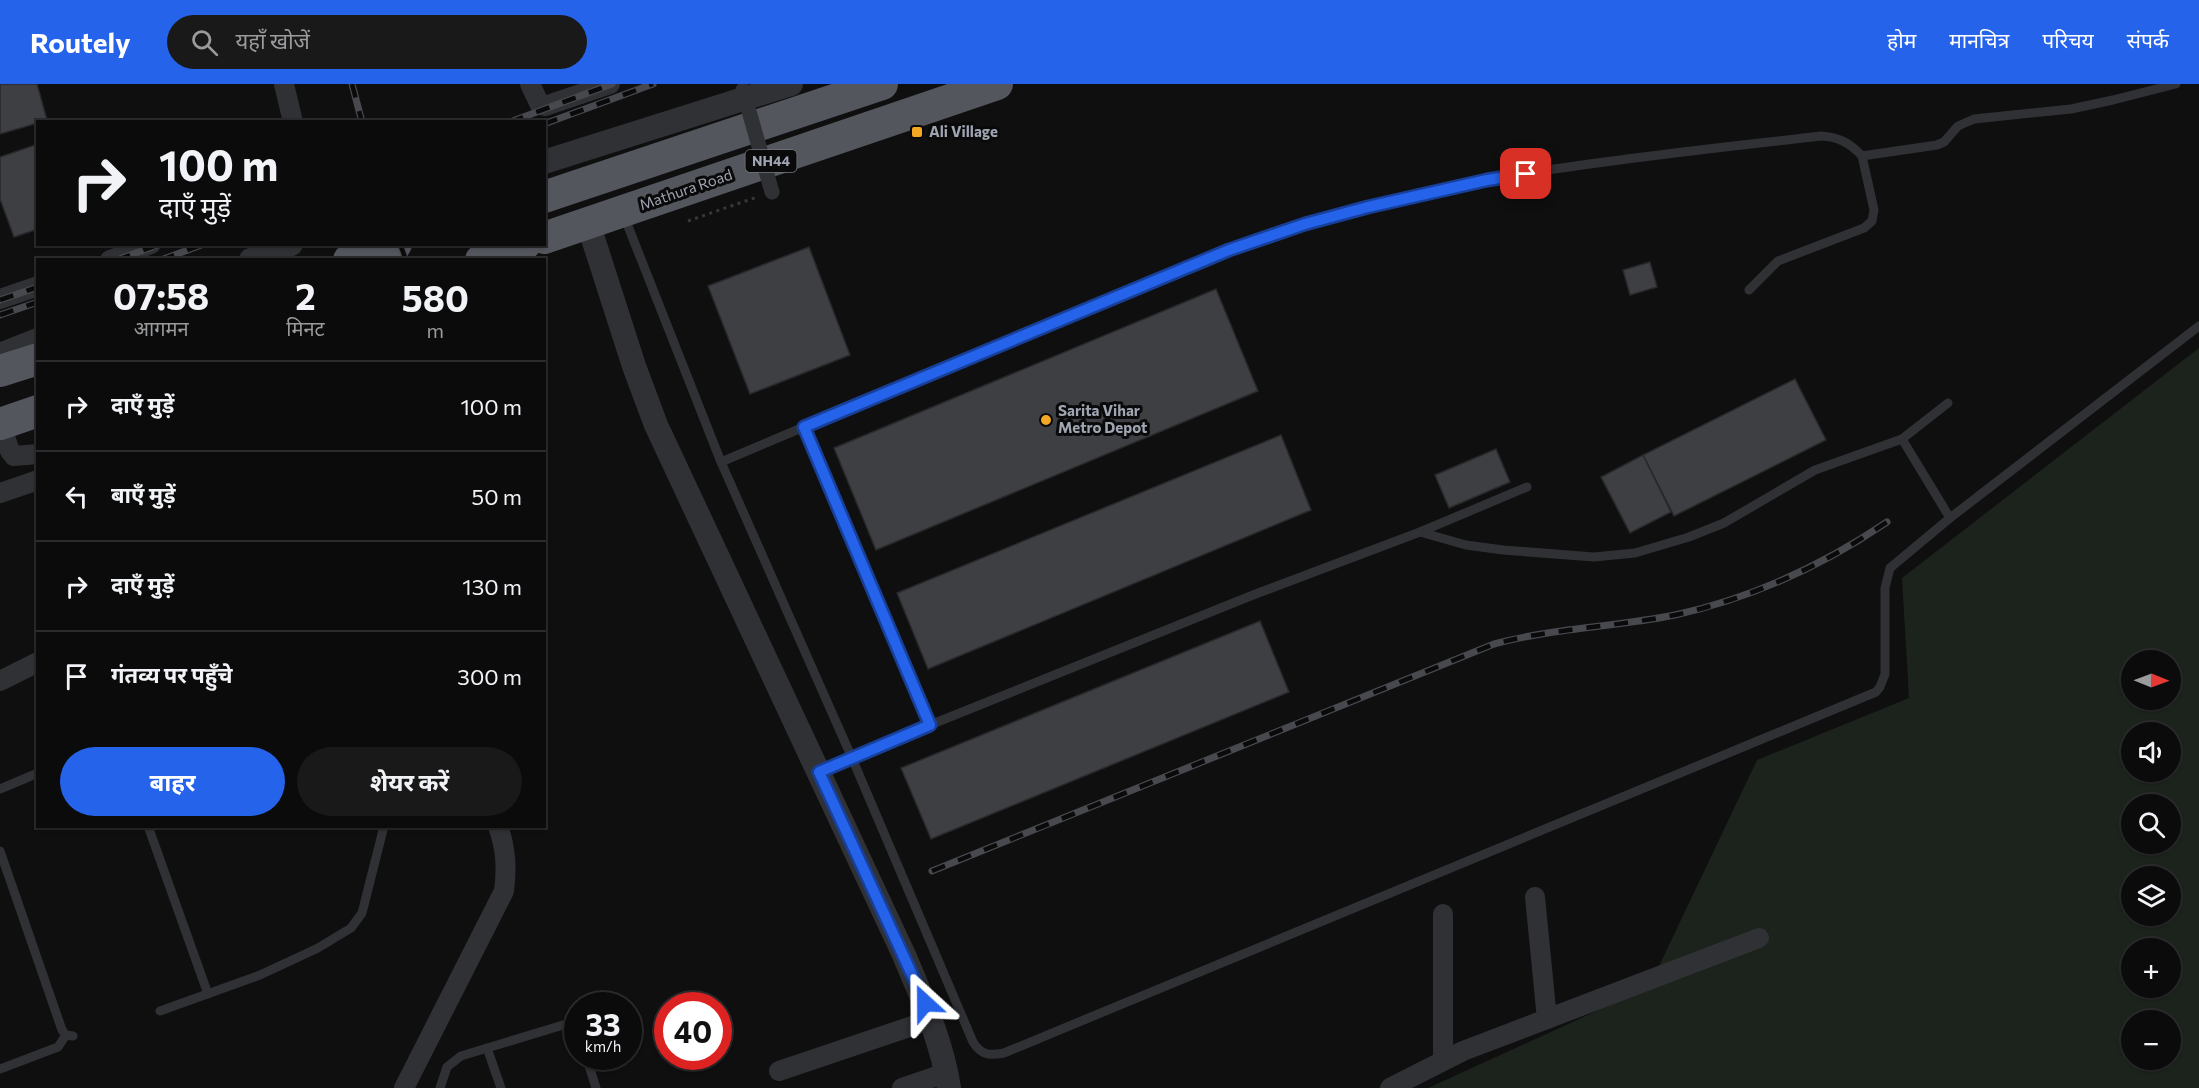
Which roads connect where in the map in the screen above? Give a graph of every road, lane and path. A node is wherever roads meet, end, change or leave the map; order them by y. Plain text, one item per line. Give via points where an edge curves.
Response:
1 (284, 84) edge
2 (530, 84) edge
3 (610, 84) edge
4 (791, 84) edge
5 (882, 84) edge
6 (997, 84) edge
7 (2176, 84) edge
8 (743, 90) dead end
9 (293, 120) edge
10 (1862, 156) junction
11 (546, 161) edge
12 (772, 192) joint
13 (546, 196) edge
14 (622, 211) junction
15 (688, 221) dead end
16 (588, 223) junction
17 (546, 237) edge
18 (147, 246) edge
19 (286, 246) edge
20 (390, 246) edge
21 (520, 246) edge
22 (115, 258) edge
23 (256, 258) edge
24 (355, 258) edge
25 (486, 258) edge
26 (36, 287) edge
27 (1749, 290) dead end
28 (0, 299) edge
29 (2199, 326) edge
30 (36, 341) edge
31 (0, 355) edge
32 (36, 360) edge
33 (0, 371) edge
34 (1947, 404) dead end
35 (36, 412) edge
36 (0, 424) edge
37 (804, 427) junction
38 (1902, 439) junction
39 (36, 454) edge
40 (721, 462) junction
41 (36, 481) edge
42 (1527, 487) dead end
43 (0, 493) edge
44 (1950, 518) junction
45 (1420, 532) junction
46 (35, 666) edge
47 (0, 681) edge
48 (930, 725) junction
49 (852, 758) junction
50 (819, 772) junction
51 (36, 774) edge
52 (0, 789) edge
53 (149, 828) edge
54 (383, 828) edge
55 (499, 828) edge
56 (0, 851) edge
57 (1535, 897) dead end
58 (1443, 914) dead end
59 (1759, 938) dead end
60 (208, 994) junction
61 (160, 1011) dead end
62 (1547, 1019) junction
63 (930, 1020) junction
64 (564, 1025) edge
65 (487, 1048) junction
66 (1443, 1061) junction
67 (0, 1069) edge
68 (590, 1070) edge
69 (779, 1071) dead end
70 (948, 1080) edge
71 (404, 1088) edge
72 (440, 1088) edge
73 (501, 1088) edge
74 (596, 1088) edge
75 (902, 1088) edge
76 (1390, 1088) edge

1 - 9 street
2 - 3 street via 536,101 545,106
4 - 11 street
5 - 13 highway, NH44
6 - 14 highway, Mathura Road / NH44
7 - 10 lane via 2071,109 1974,119 1958,126 1937,145
8 - 12 street, bridge
10 - 27 lane via 1874,210 1872,221 1864,228 1778,261
10 - 37 lane via 1847,142 1821,136 1487,180 1358,209 1229,250
12 - 15 path
14 - 16 highway, Mathura Road / NH44
14 - 40 lane
16 - 17 highway, Mathura Road / NH44
16 - 50 street via 656,424
18 - 22 street
19 - 23 street
20 - 24 highway
21 - 25 highway
26 - 28 street
29 - 44 lane
30 - 31 street
32 - 33 highway
34 - 38 lane
35 - 36 highway
36 - 39 street via 14,456
37 - 40 lane
37 - 48 lane
38 - 44 lane
38 - 45 lane via 1815,470 1724,523 1635,553 1594,557 1503,550
40 - 49 lane
41 - 43 street
42 - 45 lane
44 - 49 lane via 1890,568 1885,588 1885,674 1880,687 1869,696 1004,1053 986,1054 973,1042
45 - 48 lane
46 - 47 street
48 - 49 lane
49 - 50 lane
50 - 63 street via 904,954
51 - 52 lane
53 - 60 lane
54 - 60 lane via 362,913 351,928 299,957
55 - 71 street via 505,845 504,891
56 - 67 lane via 62,1030 70,1035 58,1047
57 - 62 street
58 - 66 street
59 - 62 street
60 - 61 lane
62 - 66 street
63 - 69 street
63 - 70 street
64 - 65 lane
65 - 72 lane via 461,1056 447,1067
65 - 73 lane
66 - 76 street
68 - 74 lane
70 - 75 street

